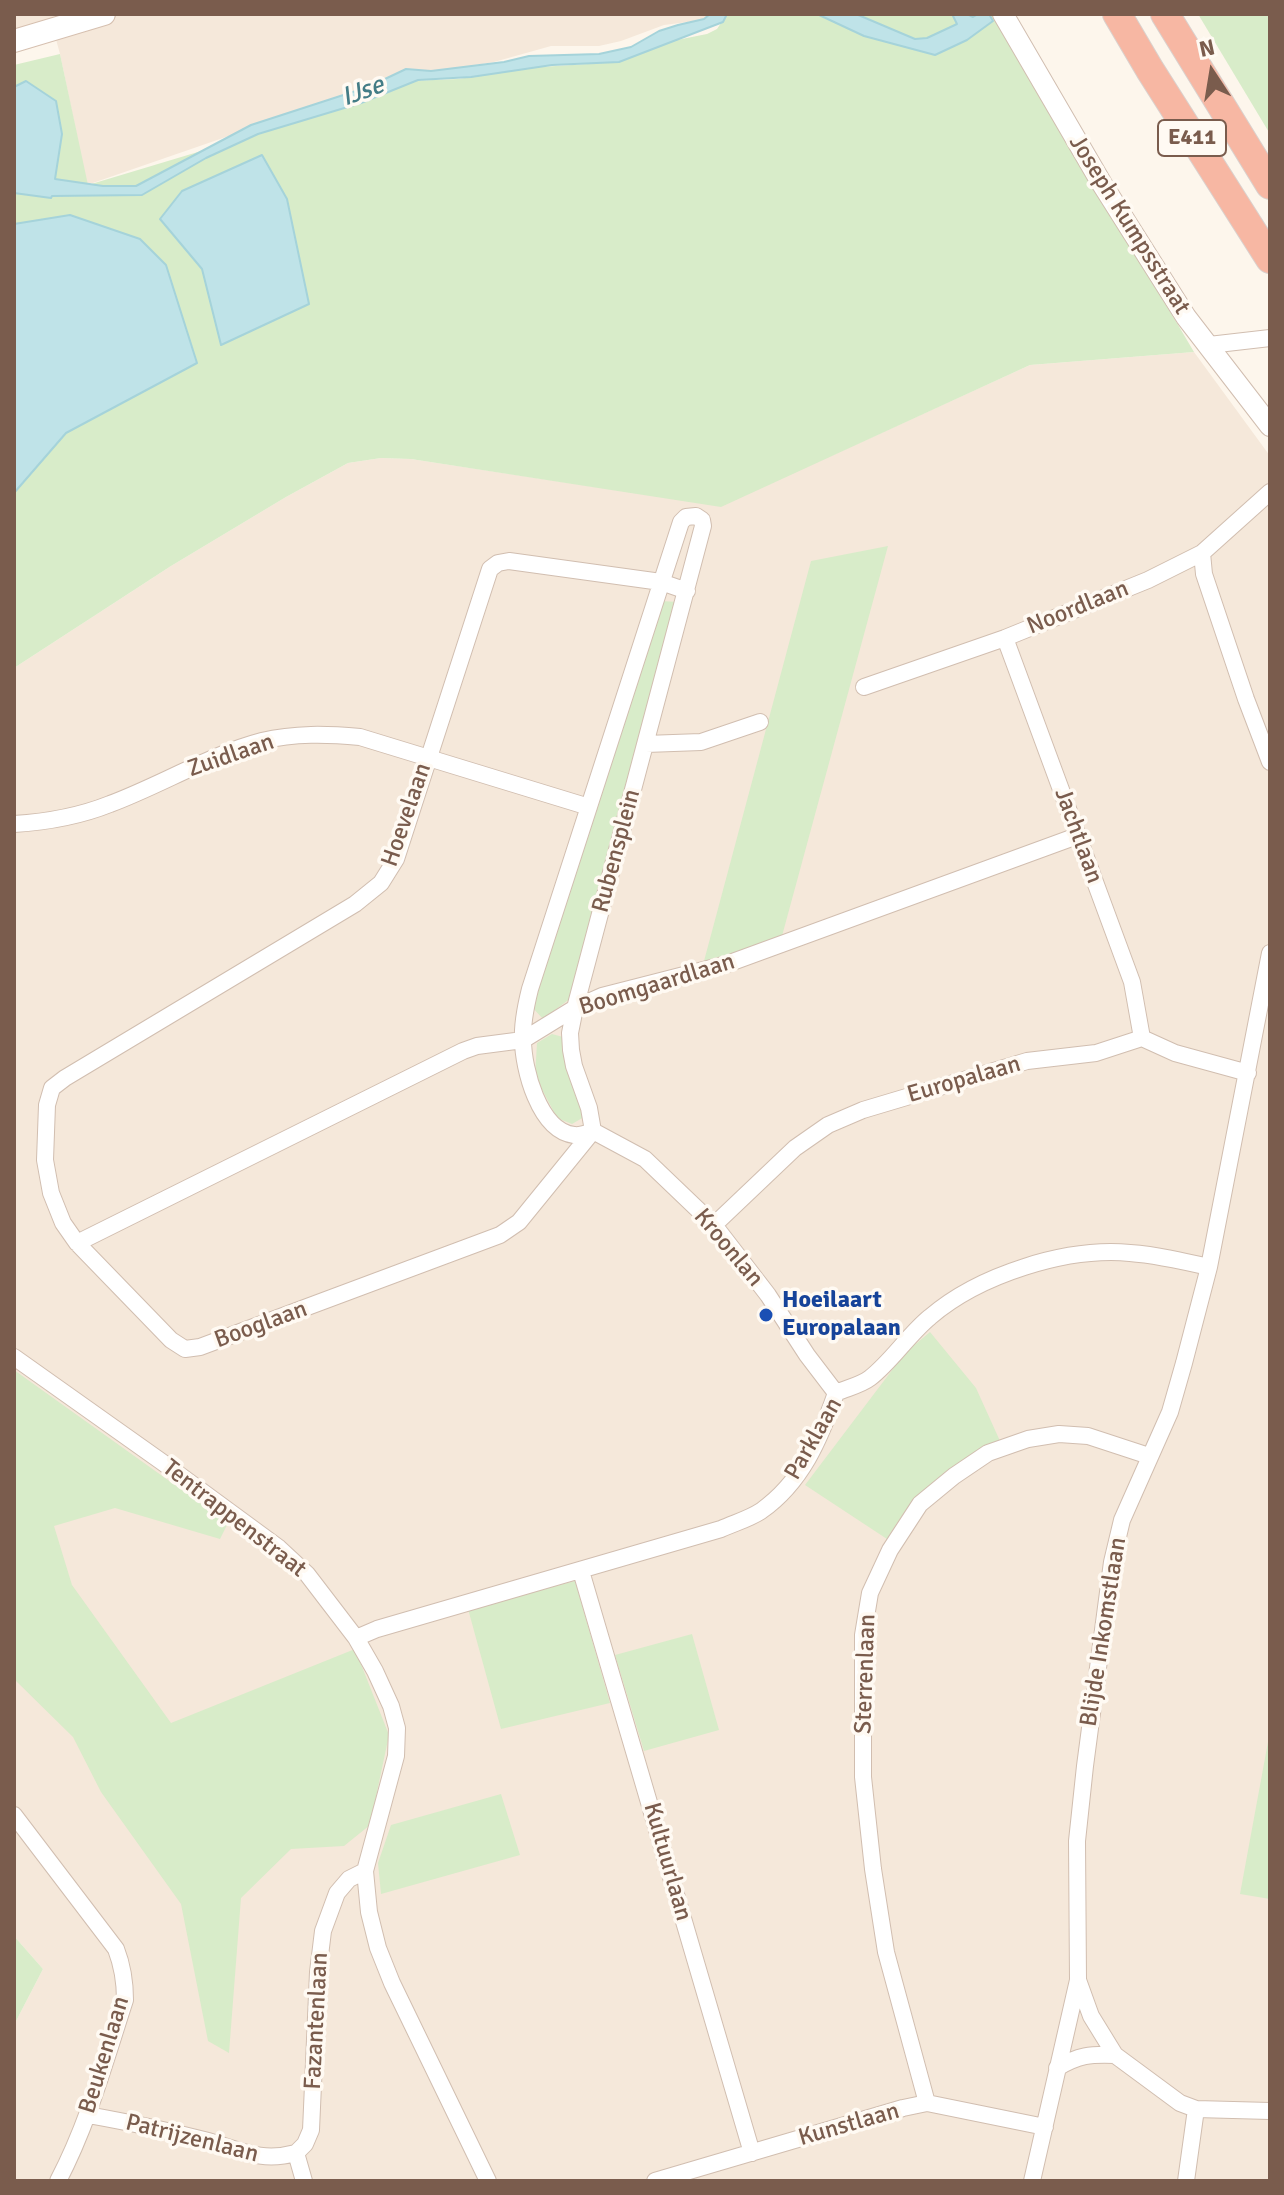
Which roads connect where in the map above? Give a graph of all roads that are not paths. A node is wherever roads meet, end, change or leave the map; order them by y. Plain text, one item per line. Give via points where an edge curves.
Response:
1 (104, 14) edge
2 (1003, 14) edge
3 (1117, 14) edge
4 (1165, 14) edge
5 (14, 41) edge
6 (1270, 185) edge
7 (1270, 259) edge
8 (1270, 338) edge
9 (1209, 345) junction
10 (1270, 426) edge
11 (1270, 492) edge
12 (1202, 553) junction
13 (661, 582) junction
14 (687, 591) junction
15 (1005, 638) junction
16 (864, 687) dead end
17 (760, 722) dead end
18 (646, 744) junction
19 (427, 757) junction
20 (1270, 762) edge
21 (589, 807) junction
22 (14, 824) edge
23 (1077, 836) junction
24 (1270, 953) edge
25 (575, 1008) junction
26 (1142, 1038) junction
27 (523, 1040) junction
28 (1248, 1073) junction
29 (52, 1088) joint
30 (593, 1131) junction
31 (714, 1225) junction
32 (77, 1243) junction
33 (1209, 1267) junction
34 (14, 1357) edge
35 (836, 1393) junction
36 (1149, 1456) junction
37 (581, 1571) junction
38 (356, 1638) junction
39 (14, 1815) edge
40 (365, 1871) junction
41 (1078, 1980) junction
42 (1115, 2055) junction
43 (1057, 2068) junction
44 (927, 2103) junction
45 (1196, 2109) junction
46 (1270, 2111) edge
47 (88, 2115) junction
48 (1045, 2127) junction
49 (296, 2153) junction
50 (752, 2153) junction
51 (58, 2181) edge
52 (304, 2181) edge
53 (488, 2181) edge
54 (655, 2181) edge
55 (1032, 2181) edge
56 (1186, 2181) edge

1 - 5 main road
2 - 9 street, Joseph Kumpsstraat via 1102,184
3 - 7 highway, E411
4 - 6 highway, E411
8 - 9 street
9 - 10 street, Joseph Kumpsstraat
11 - 12 street, Noordlaan
12 - 15 street, Noordlaan
12 - 20 street via 1204,574
13 - 14 street, Hoevelaan
13 - 14 street, Rubensplein via 681,522 696,516 703,526
13 - 19 street, Hoevelaan via 498,563 490,569
13 - 21 street, Rubensplein
14 - 18 street, Rubensplein
15 - 16 street, Noordlaan
15 - 23 street, Jachtlaan
17 - 18 street via 701,742
18 - 25 street, Rubensplein
19 - 21 street, Zuidlaan
19 - 22 street, Zuidlaan via 360,737 291,736 222,756 96,809
19 - 29 street, Hoevelaan via 396,859 381,883 355,904
21 - 27 street, Rubensplein via 530,989
23 - 25 street, Boomgaardlaan via 727,964 602,996
23 - 26 street, Jachtlaan via 1132,982
24 - 28 street, Blijde Inkomstlaan
25 - 27 street, Boomgaardlaan
25 - 30 street, Rubensplein via 571,1050
26 - 28 street
26 - 31 street, Europalaan via 1096,1053 1027,1061 828,1125 795,1148
27 - 30 street, Rubensplein via 533,1090 550,1120 576,1136
27 - 32 street, Boomgaardlaan via 463,1051
28 - 33 street, Blijde Inkomstlaan
29 - 32 street, Booglaan via 45,1160 51,1193
30 - 31 street, Kroonlan via 645,1159
30 - 32 street, Booglaan via 519,1222 500,1235 200,1347 185,1349 171,1340
31 - 35 street, Kroonlan
33 - 35 street, Parklaan via 1127,1252 1045,1261 1003,1274 931,1316 869,1379
33 - 36 street, Blijde Inkomstlaan via 1173,1400
34 - 38 street, Tentrappenstraat via 279,1548 307,1574
35 - 37 street, Parklaan via 821,1437 800,1471 758,1513
36 - 41 street, Blijde Inkomstlaan via 1122,1520 1110,1578 1077,1841
36 - 44 street, Sterrenlaan via 1088,1436 1059,1434 988,1453 920,1504 870,1593 863,1635 863,1777 873,1869 886,1952
37 - 38 street, Parklaan
37 - 50 street, Kultuurlaan
38 - 40 street, Tentrappenstraat via 397,1728 396,1756
39 - 47 street, Beukenlaan via 116,1949 123,1966 125,2000
40 - 49 street, Fazantenlaan via 337,1893 323,1931 311,2130
40 - 53 street, Tentrappenstraat via 378,1948
41 - 42 street, Blijde Inkomstlaan via 1091,2016
41 - 43 street
42 - 43 street via 1090,2054
42 - 45 street, Blijde Inkomstlaan
43 - 48 street
44 - 48 street, Kunstlaan
44 - 50 street, Kunstlaan
45 - 46 street, Blijde Inkomstlaan
45 - 56 street
47 - 49 street, Patrijzenlaan via 261,2157
47 - 51 street, Beukenlaan
48 - 55 street
49 - 52 street
50 - 54 street, Kunstlaan

